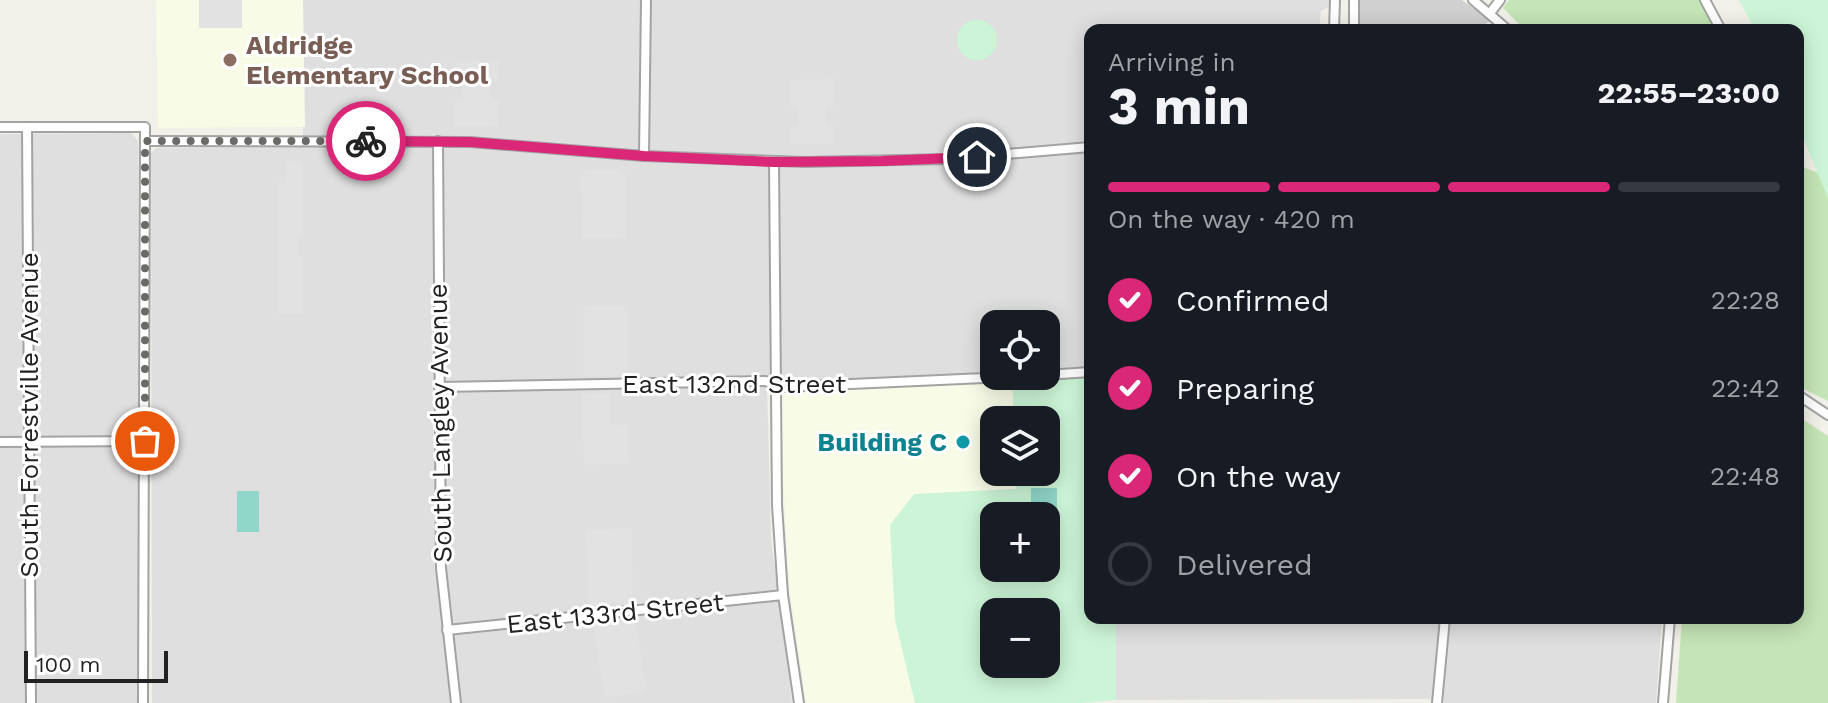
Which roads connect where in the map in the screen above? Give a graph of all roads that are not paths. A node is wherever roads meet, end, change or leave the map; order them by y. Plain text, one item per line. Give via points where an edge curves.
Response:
1 (646, 0) edge
2 (1335, 0) edge
3 (1354, 0) edge
4 (1473, 0) edge
5 (1500, 0) edge
6 (1705, 0) edge
7 (1490, 13) junction
8 (1334, 24) edge
9 (1354, 24) edge
10 (1502, 24) edge
11 (1718, 24) edge
12 (0, 127) edge
13 (27, 127) junction
14 (145, 141) junction
15 (438, 141) junction
16 (1084, 148) edge
17 (644, 156) junction
18 (774, 162) junction
19 (1084, 372) edge
20 (1060, 374) edge
21 (980, 378) edge
22 (775, 385) junction
23 (439, 387) junction
24 (1804, 399) edge
25 (1828, 415) edge
26 (145, 441) junction
27 (0, 442) edge
28 (29, 442) junction
29 (783, 595) junction
30 (1444, 624) edge
31 (1670, 624) edge
32 (447, 630) junction
33 (31, 703) edge
34 (143, 703) edge
35 (456, 703) edge
36 (799, 703) edge
37 (1437, 703) edge
38 (1663, 703) edge

1 - 17 street
2 - 8 street
3 - 9 street
4 - 7 street
5 - 7 street
6 - 11 street
7 - 10 street
12 - 13 street
13 - 14 street via 145,127
13 - 28 street, South Forrestville Avenue
14 - 15 street
14 - 26 street
15 - 17 street
15 - 23 street, South Langley Avenue
16 - 18 street via 948,159
17 - 18 street
18 - 22 street
19 - 20 street
21 - 22 street, East 132nd Street
22 - 23 street, East 132nd Street via 765,381
22 - 29 street
23 - 32 street, South Langley Avenue
24 - 25 street
26 - 28 street
26 - 34 street
27 - 28 street
28 - 33 street, South Forrestville Avenue
29 - 32 street, East 133rd Street
29 - 36 street
30 - 37 street
31 - 38 street
32 - 35 street, South Langley Avenue

